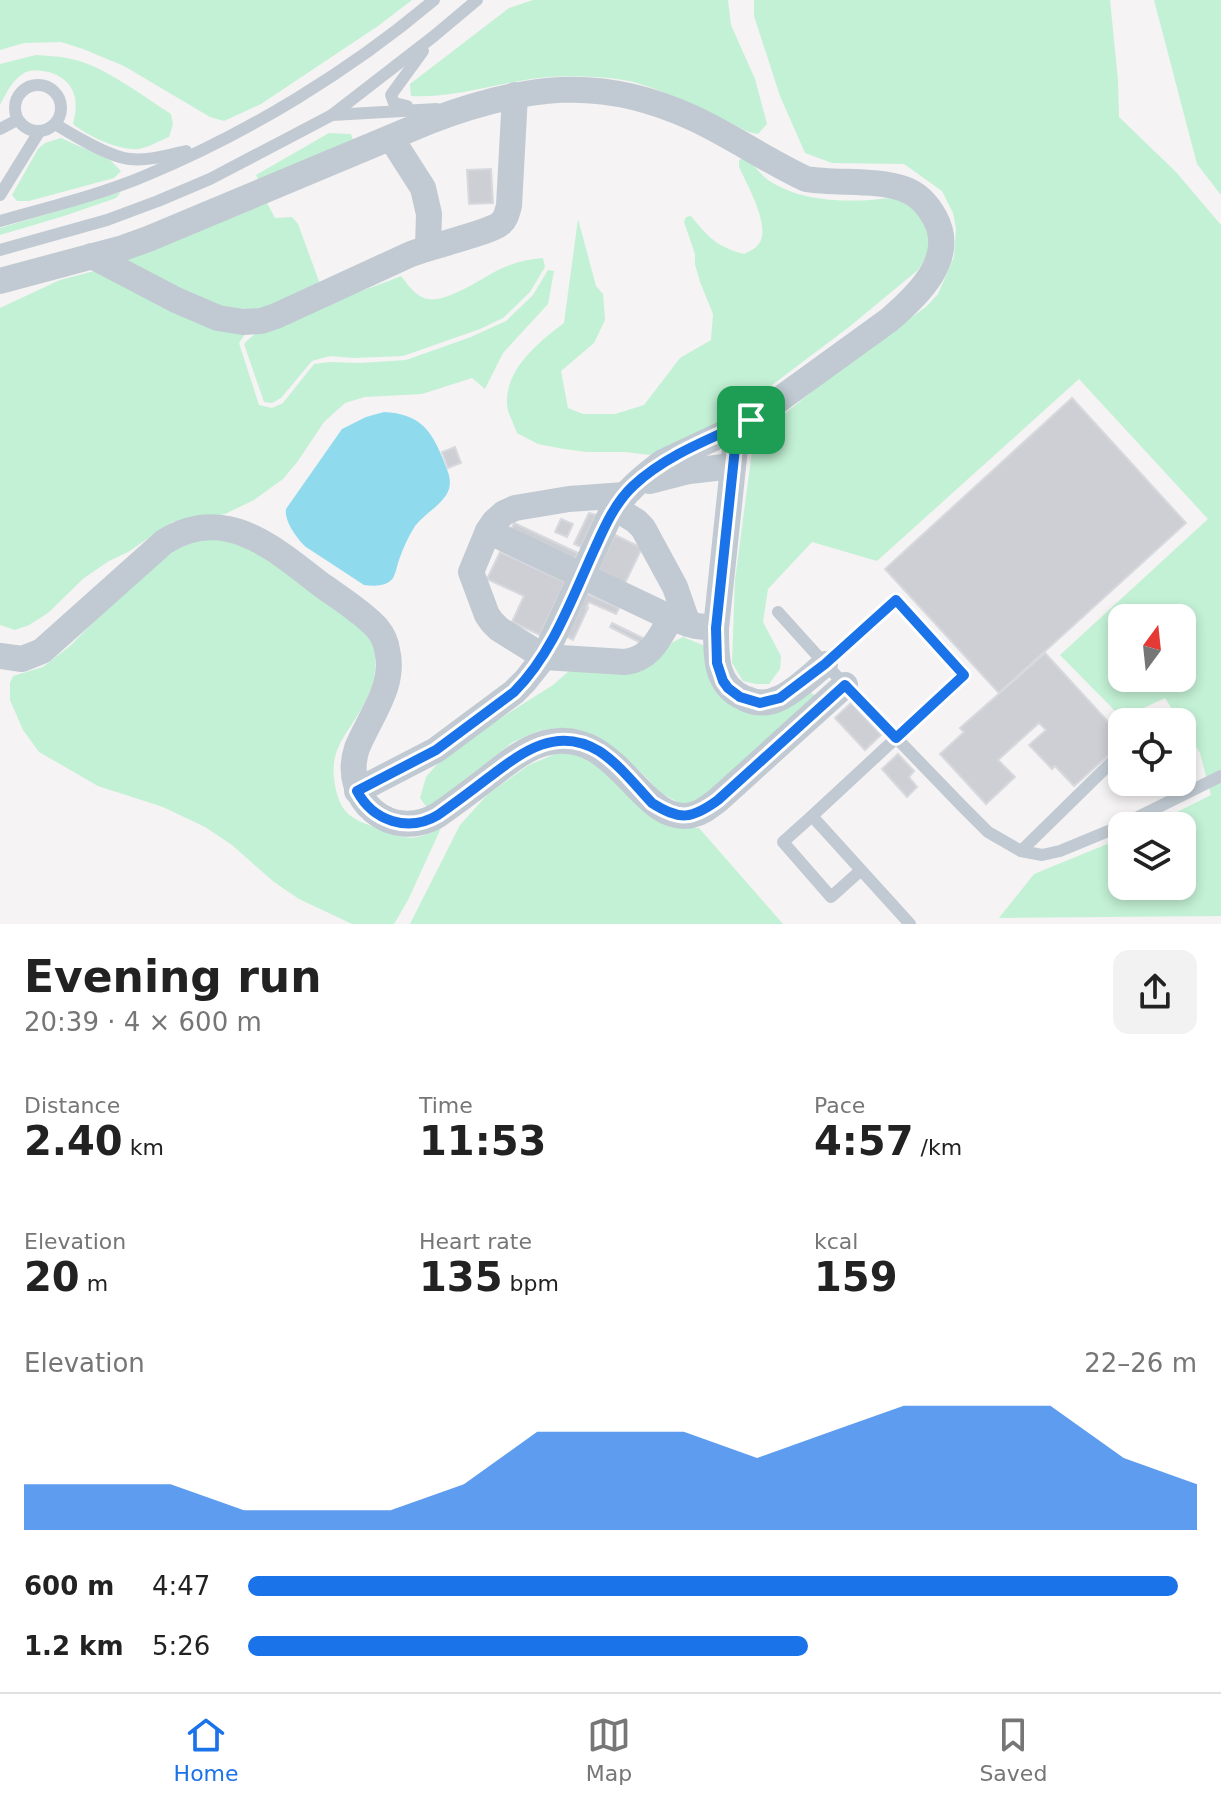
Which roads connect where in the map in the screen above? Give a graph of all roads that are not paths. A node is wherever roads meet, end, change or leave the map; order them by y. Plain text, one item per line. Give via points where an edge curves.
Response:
1 (434, 0) edge
2 (477, 0) edge
3 (434, 36) junction
4 (515, 95) junction
5 (468, 107) junction
6 (426, 109) junction
7 (332, 115) junction
8 (17, 120) junction
9 (55, 124) junction
10 (0, 129) edge
11 (39, 132) junction
12 (391, 138) junction
13 (209, 146) junction
14 (0, 195) edge
15 (0, 221) edge
16 (428, 248) junction
17 (0, 252) edge
18 (92, 256) junction
19 (46, 268) junction
20 (0, 281) edge
21 (0, 296) edge
22 (751, 420) junction
23 (733, 466) junction
24 (624, 496) junction
25 (488, 531) junction
26 (582, 576) junction
27 (778, 612) dead end
28 (680, 621) junction
29 (716, 628) junction
30 (0, 656) edge
31 (544, 657) junction
32 (825, 664) junction
33 (845, 685) junction
34 (896, 738) junction
35 (1108, 766) edge
36 (1221, 776) edge
37 (357, 791) junction
38 (812, 816) junction
39 (1021, 851) junction
40 (860, 871) junction
41 (910, 924) edge

1 - 13 lane via 355,60
2 - 3 lane
3 - 6 lane via 391,95 394,103
3 - 7 lane
4 - 5 street
4 - 16 street via 504,219 492,229
4 - 22 street via 595,89 656,103 806,179 891,185 918,196 931,211 940,227 940,256 919,292 889,320
5 - 6 lane
5 - 12 street
6 - 7 lane
7 - 17 lane via 158,201
8 - 9 lane via 17,97 28,86 44,85 61,102
8 - 10 lane
8 - 11 lane
9 - 11 lane
9 - 13 lane via 125,159
11 - 14 lane
12 - 16 street via 423,188
12 - 18 street via 148,239
13 - 15 lane via 110,189
16 - 18 street via 276,316 243,322 202,312
18 - 19 street
19 - 20 street
19 - 21 street
22 - 23 street via 738,437
22 - 24 street via 663,462
23 - 24 street via 689,471
23 - 29 street
24 - 25 street via 515,508 499,516
24 - 26 street
24 - 28 street via 675,587
25 - 26 street
25 - 31 street via 471,572 487,615 499,629
26 - 28 street
26 - 31 street
27 - 32 lane
28 - 29 street
28 - 31 street via 638,659
29 - 32 street via 723,681 749,701 780,698
30 - 37 street via 22,659 42,651 178,533 207,526 243,533 356,609 383,636 389,672 354,756
31 - 37 street via 514,692 436,750
32 - 33 lane
32 - 34 lane via 896,600 964,675
33 - 34 lane
33 - 37 street via 718,800 689,816 660,808 599,751 567,741 525,752 425,822 382,817
34 - 38 lane
34 - 39 lane via 988,832
35 - 39 lane
36 - 39 lane via 1060,851
38 - 40 lane
38 - 40 lane via 783,842 831,897
40 - 41 lane

